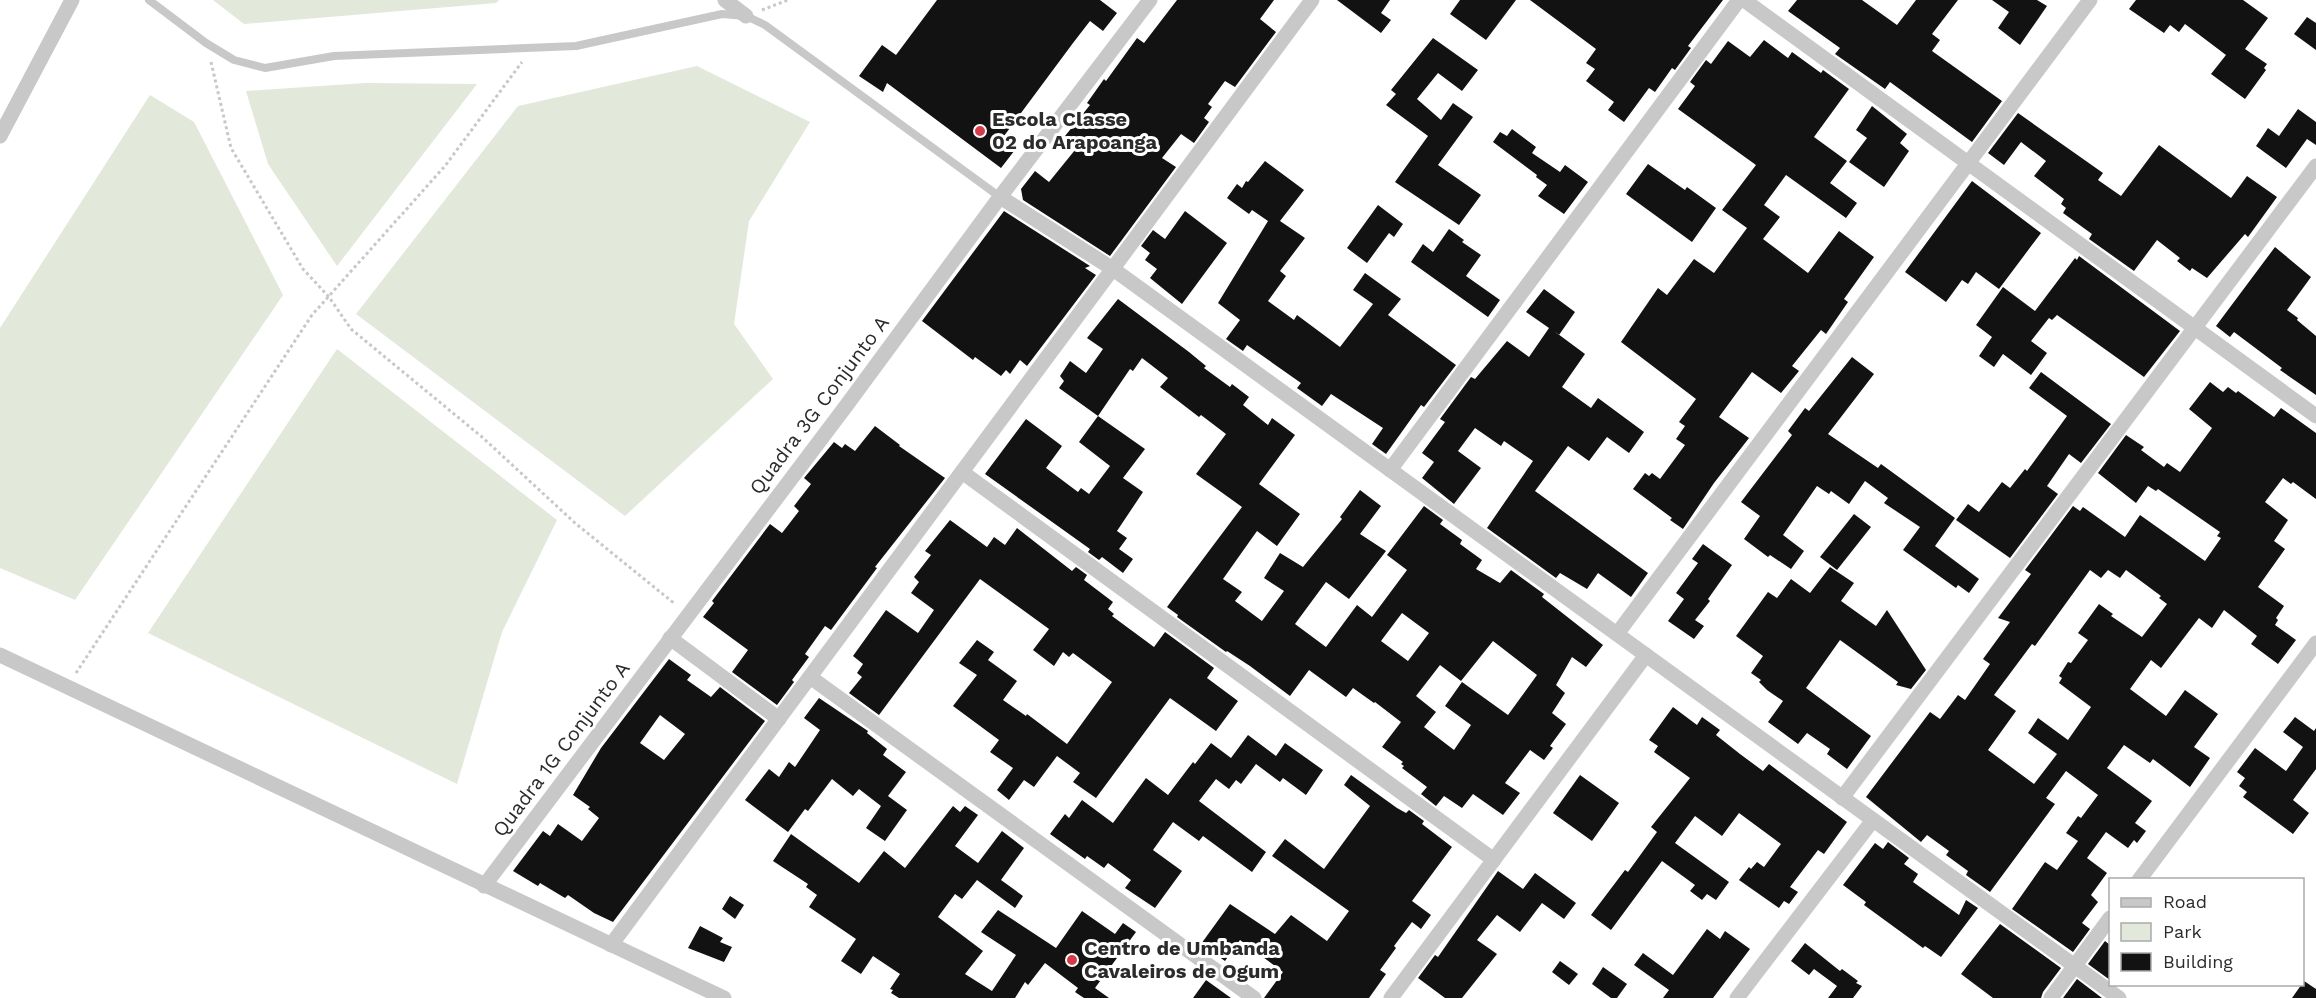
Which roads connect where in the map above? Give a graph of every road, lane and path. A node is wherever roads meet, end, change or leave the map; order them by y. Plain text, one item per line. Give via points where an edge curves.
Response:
1 (72, 0) edge
2 (149, 0) edge
3 (725, 0) edge
4 (788, 0) edge
5 (1150, 0) edge
6 (1312, 0) edge
7 (1739, 0) edge
8 (1744, 0) edge
9 (2090, 0) edge
10 (746, 16) junction
11 (206, 43) junction
12 (532, 48) junction
13 (0, 136) edge
14 (1968, 163) junction
15 (2316, 166) edge
16 (1000, 197) junction
17 (1113, 269) junction
18 (328, 297) junction
19 (2194, 327) junction
20 (2316, 416) edge
21 (1390, 470) junction
22 (962, 472) junction
23 (688, 615) junction
24 (1617, 634) junction
25 (670, 638) junction
26 (2316, 643) edge
27 (0, 655) edge
28 (1646, 655) junction
29 (810, 677) junction
30 (66, 687) junction
31 (779, 719) junction
32 (1842, 798) junction
33 (1873, 820) junction
34 (1494, 860) junction
35 (2140, 878) edge
36 (484, 886) junction
37 (2109, 919) edge
38 (611, 945) junction
39 (2075, 966) junction
40 (724, 998) edge
41 (1254, 998) edge
42 (1392, 998) edge
43 (1737, 998) edge
44 (2051, 998) edge
45 (2119, 998) edge

1 - 13 street
2 - 11 lane
3 - 10 street
4 - 10 path
5 - 16 street, Quadra 3G Conjunto A
6 - 17 street
7 - 21 street
8 - 14 street
9 - 14 street
10 - 12 lane via 722,14 576,46
10 - 16 lane via 765,25
11 - 12 lane via 234,60 265,68 334,56
11 - 18 path via 231,148 303,269
12 - 18 path via 445,166
14 - 19 street
14 - 24 street
15 - 19 street
16 - 17 street
16 - 23 street, Quadra 3G Conjunto A
17 - 21 street
17 - 22 street
18 - 23 path via 351,329
18 - 30 path
19 - 20 street
19 - 32 street
21 - 24 street
22 - 29 street
22 - 34 street
23 - 25 street, Quadra 3G Conjunto A
24 - 28 street
25 - 31 street
25 - 36 street, Quadra 1G Conjunto A
26 - 35 street
27 - 30 street
28 - 32 street
28 - 34 street
29 - 31 street
29 - 41 street
30 - 36 street
31 - 38 street
32 - 33 street
33 - 39 street
33 - 43 street
34 - 42 street
36 - 38 street
37 - 39 street
38 - 40 street
39 - 44 street
39 - 45 street

